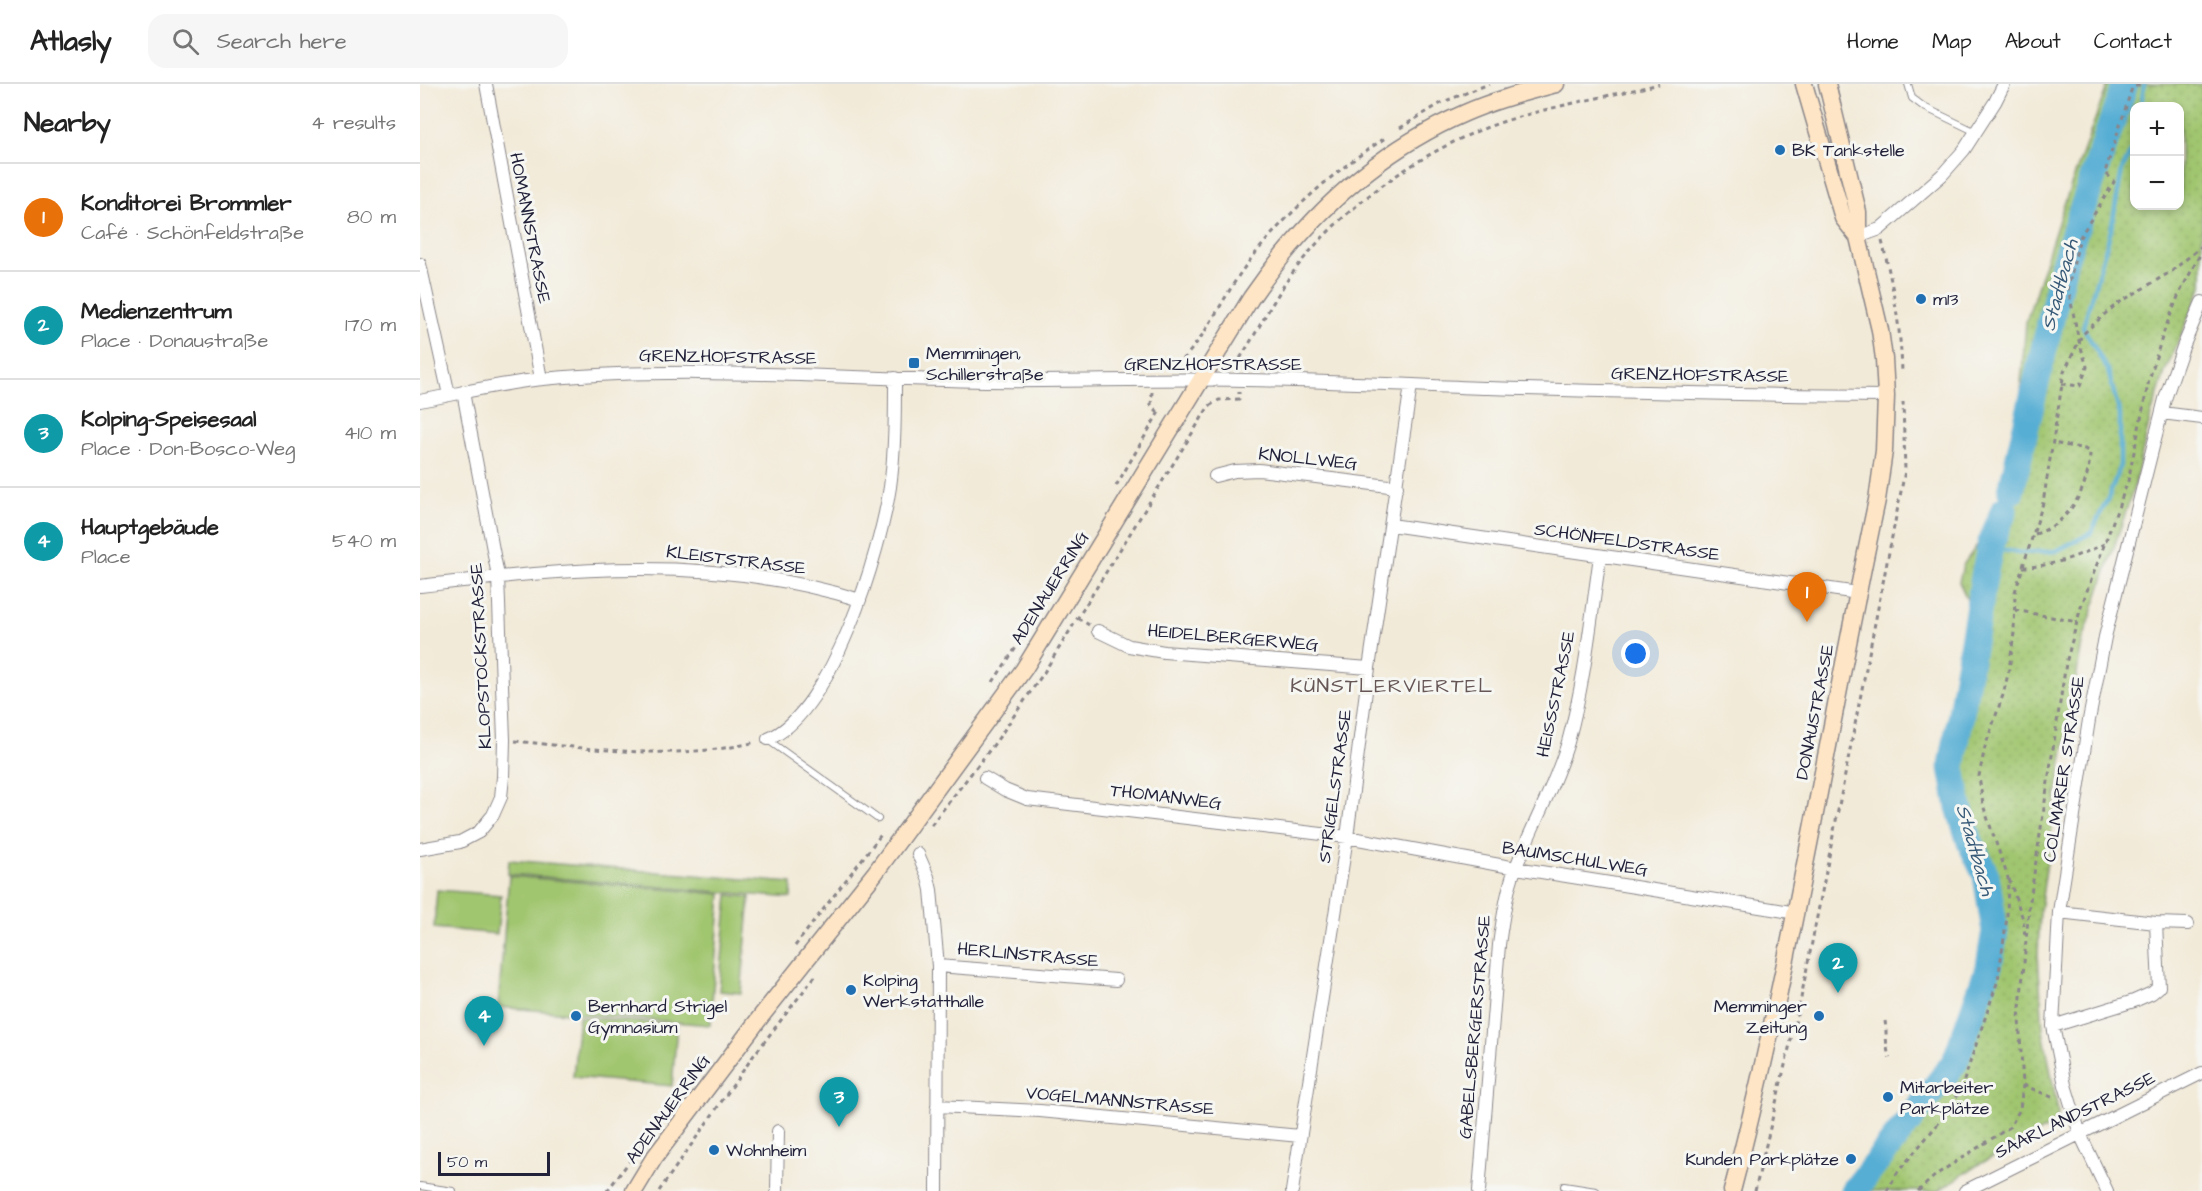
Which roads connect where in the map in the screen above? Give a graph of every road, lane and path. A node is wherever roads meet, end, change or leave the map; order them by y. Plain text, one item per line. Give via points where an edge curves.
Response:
1 (486, 84) edge
2 (1556, 84) edge
3 (1659, 84) edge
4 (1804, 84) edge
5 (1827, 84) edge
6 (1908, 84) edge
7 (2004, 84) edge
8 (2141, 84) edge
9 (1976, 132) junction
10 (1858, 237) junction
11 (2202, 246) edge
12 (2202, 251) edge
13 (420, 264) edge
14 (2202, 302) edge
15 (2079, 341) junction
16 (1239, 360) dead end
17 (895, 378) junction
18 (541, 379) junction
19 (1200, 380) junction
20 (2062, 384) junction
21 (1411, 385) junction
22 (463, 392) junction
23 (449, 395) junction
24 (1886, 396) junction
25 (420, 401) edge
26 (1159, 412) dead end
27 (2162, 413) junction
28 (2202, 418) edge
29 (2053, 443) junction
30 (1215, 476) dead end
31 (1397, 487) junction
32 (1111, 495) dead end
33 (1391, 525) junction
34 (2035, 534) junction
35 (2104, 544) junction
36 (1600, 556) junction
37 (2022, 567) junction
38 (498, 576) junction
39 (420, 585) edge
40 (1858, 593) junction
41 (860, 600) junction
42 (2015, 610) junction
43 (1036, 617) dead end
44 (2077, 622) junction
45 (1098, 631) dead end
46 (1370, 668) junction
47 (990, 686) dead end
48 (504, 740) junction
49 (768, 740) junction
50 (985, 778) dead end
51 (878, 819) dead end
52 (888, 826) dead end
53 (1347, 837) junction
54 (420, 849) edge
55 (918, 854) dead end
56 (1516, 868) junction
57 (2008, 878) junction
58 (2059, 912) junction
59 (1797, 913) junction
60 (2156, 923) junction
61 (2188, 924) dead end
62 (794, 947) dead end
63 (2025, 947) junction
64 (938, 966) junction
65 (1116, 981) dead end
66 (1885, 1021) dead end
67 (2053, 1026) junction
68 (1890, 1058) dead end
69 (2202, 1073) edge
70 (2023, 1085) junction
71 (685, 1089) dead end
72 (2061, 1101) dead end
73 (937, 1106) junction
74 (778, 1131) dead end
75 (2080, 1134) junction
76 (1300, 1136) junction
77 (420, 1186) edge
78 (1564, 1186) dead end
79 (453, 1191) edge
80 (608, 1191) edge
81 (634, 1191) edge
82 (777, 1191) edge
83 (938, 1191) edge
84 (1292, 1191) edge
85 (1479, 1191) edge
86 (1596, 1191) edge
87 (1732, 1191) edge
88 (1887, 1191) edge
89 (1918, 1191) edge
90 (1965, 1191) edge
91 (2107, 1191) edge

1 - 18 street, HOMANNSTRASSE
2 - 19 main road, ADENAUERRING via 1465,113 1393,153 1356,180 1324,207 1274,264
3 - 16 path via 1497,124 1412,166 1359,204 1313,249 1289,279
4 - 10 main road, DONAUSTRASSE via 1843,218
5 - 10 main road, DONAUSTRASSE via 1858,212
6 - 9 lane via 1912,98 1924,107
7 - 9 street
8 - 15 path via 2132,88 2105,172 2114,182 2080,237 2068,288
9 - 10 street via 1942,175 1880,229
10 - 24 main road, DONAUSTRASSE via 1880,330
11 - 15 path via 2172,271 2117,304
12 - 35 path via 2163,334 2128,481
13 - 23 street
14 - 27 street, COLMARER STRASSE
15 - 20 path
15 - 20 path via 2087,367 2080,386
17 - 18 street, GRENZHOFSTRASSE via 654,374
17 - 19 street, GRENZHOFSTRASSE via 1011,382
17 - 41 street via 890,491
18 - 22 street, GRENZHOFSTRASSE
19 - 21 street, GRENZHOFSTRASSE
19 - 81 main road, ADENAUERRING via 1024,669 875,873 654,1158
20 - 29 path
21 - 24 street, GRENZHOFSTRASSE
21 - 31 street, STRIGELSTRASSE
22 - 23 street, GRENZHOFSTRASSE
22 - 38 street, KLOPSTOCKSTRASSE
23 - 25 street, GRENZHOFSTRASSE
24 - 40 main road, DONAUSTRASSE via 1883,458
26 - 32 path
27 - 28 street
27 - 58 street, COLMARER STRASSE via 2105,637
29 - 34 path
29 - 34 path via 2085,449 2090,453 2089,470 2065,516 2049,530
30 - 31 street, KNOLLWEG via 1259,470
31 - 33 street, STRIGELSTRASSE
33 - 36 street, SCHÖNFELDSTRASSE
33 - 46 street, STRIGELSTRASSE
34 - 37 path
35 - 37 path via 2040,567
35 - 44 path
36 - 40 street, SCHÖNFELDSTRASSE
36 - 56 street, HEISSSTRASSE via 1568,742
37 - 42 path
38 - 39 street, KLEISTSTRASSE
38 - 41 street, KLEISTSTRASSE via 631,568 696,570 792,583
38 - 48 street, KLOPSTOCKSTRASSE
40 - 59 main road, DONAUSTRASSE
41 - 49 street via 849,631 808,705 795,721
42 - 44 path
42 - 57 path via 2003,695 1979,776 1983,805
43 - 47 path
44 - 63 path via 2056,721
45 - 46 street, HEIDELBERGERWEG via 1129,646 1164,652
46 - 53 street, STRIGELSTRASSE
48 - 49 path via 626,752 707,750
48 - 54 street, KLOPSTOCKSTRASSE via 501,797 493,815 479,832 460,842
49 - 51 lane
50 - 53 street, THOMANWEG via 1027,799
52 - 62 path
53 - 56 street, BAUMSCHULWEG
53 - 76 street, STRIGELSTRASSE
55 - 64 street via 931,890
56 - 59 street, BAUMSCHULWEG
56 - 85 street, GABELSBERGERSTRASSE via 1507,894 1499,945
57 - 63 path via 2024,919
57 - 88 path via 1998,980 1971,1064 1947,1113 1897,1173
58 - 60 street
58 - 67 street, COLMARER STRASSE
59 - 87 main road, DONAUSTRASSE via 1762,1077
60 - 61 street
60 - 67 street via 2159,987 2134,1001
63 - 70 path via 2019,1019
64 - 65 street, HERLINSTRASSE
64 - 73 street
66 - 68 path
67 - 75 street, COLMARER STRASSE
69 - 75 street, SAARLANDSTRASSE
70 - 72 path
70 - 89 path via 2020,1109 2010,1127 1937,1174
71 - 80 path
73 - 76 street, VOGELMANNSTRASSE via 1040,1111
73 - 83 street
74 - 82 street
75 - 90 street, SAARLANDSTRASSE
75 - 91 street, COLMARER STRASSE
76 - 84 street, STRIGELSTRASSE
77 - 79 lane
78 - 86 lane

